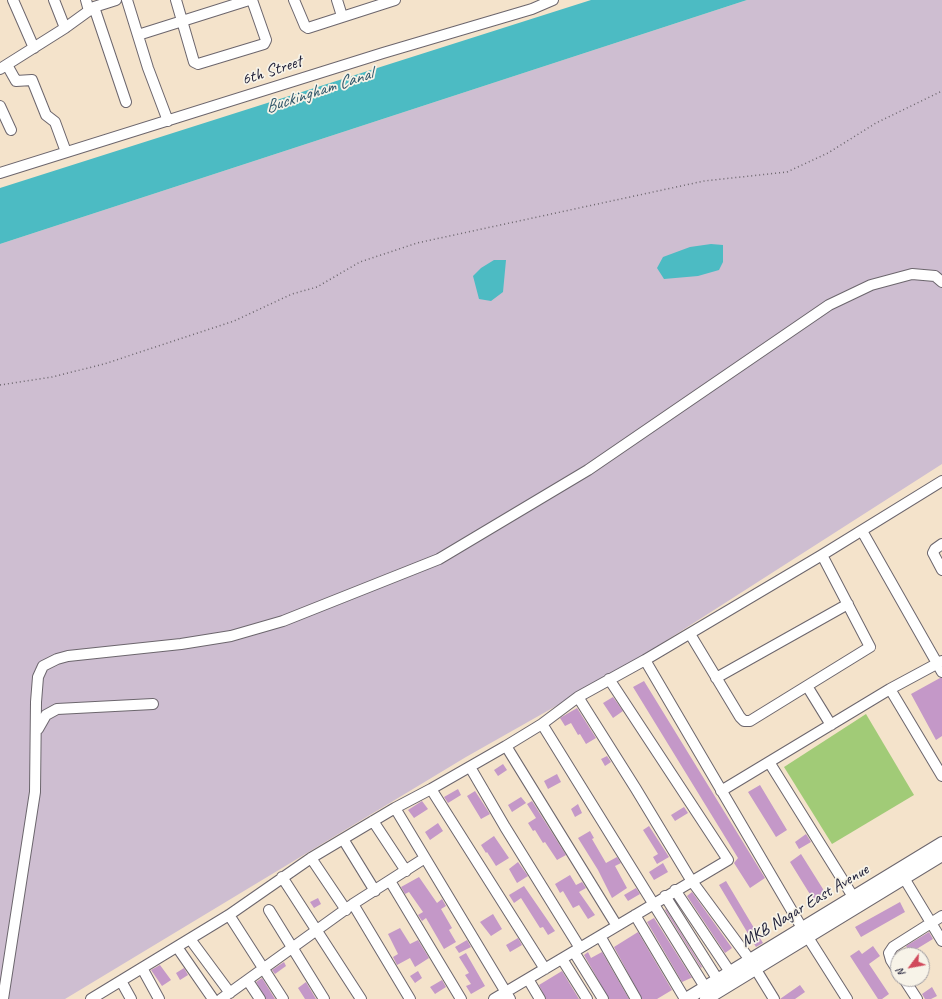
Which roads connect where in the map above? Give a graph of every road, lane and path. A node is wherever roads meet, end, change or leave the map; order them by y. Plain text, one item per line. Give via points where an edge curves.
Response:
1 (13, 0) edge
2 (54, 0) edge
3 (86, 0) edge
4 (116, 0) edge
5 (127, 0) edge
6 (176, 0) edge
7 (251, 0) edge
8 (294, 0) edge
9 (337, 0) edge
10 (395, 0) edge
11 (553, 0) edge
12 (379, 2) edge
13 (91, 9) junction
14 (342, 16) junction
15 (182, 22) junction
16 (65, 28) junction
17 (138, 35) junction
18 (34, 48) junction
19 (2, 68) edge
20 (942, 90) edge
21 (126, 102) dead end
22 (0, 106) edge
23 (168, 121) junction
24 (11, 130) dead end
25 (66, 152) junction
26 (0, 173) edge
27 (942, 282) edge
28 (0, 385) edge
29 (942, 481) edge
30 (862, 531) junction
31 (942, 544) edge
32 (822, 555) junction
33 (942, 570) edge
34 (848, 604) junction
35 (690, 634) junction
36 (646, 660) junction
37 (940, 666) edge
38 (716, 678) junction
39 (609, 679) junction
40 (807, 686) junction
41 (890, 689) junction
42 (578, 697) junction
43 (153, 704) dead end
44 (542, 724) junction
45 (831, 725) junction
46 (37, 731) junction
47 (506, 746) junction
48 (769, 762) junction
49 (470, 767) junction
50 (942, 776) edge
51 (431, 790) junction
52 (721, 791) junction
53 (395, 808) junction
54 (374, 821) junction
55 (343, 839) junction
56 (942, 843) edge
57 (942, 855) edge
58 (311, 858) junction
59 (425, 858) junction
60 (406, 871) junction
61 (282, 877) junction
62 (904, 878) junction
63 (691, 880) junction
64 (390, 881) junction
65 (676, 890) junction
66 (375, 891) junction
67 (665, 896) junction
68 (856, 902) junction
69 (653, 904) junction
70 (349, 907) junction
71 (269, 910) dead end
72 (229, 915) junction
73 (635, 915) junction
74 (942, 916) edge
75 (931, 923) junction
76 (616, 926) junction
77 (317, 931) junction
78 (805, 932) junction
79 (600, 936) junction
80 (190, 939) junction
81 (942, 941) edge
82 (177, 947) junction
83 (893, 947) edge
84 (293, 949) junction
85 (577, 950) junction
86 (562, 959) junction
87 (753, 964) junction
88 (142, 968) junction
89 (545, 969) junction
90 (264, 970) junction
91 (730, 972) junction
92 (528, 979) junction
93 (718, 980) junction
94 (121, 981) junction
95 (248, 981) junction
96 (909, 987) edge
97 (706, 993) edge
98 (104, 996) edge
99 (508, 996) edge
100 (226, 997) edge
101 (3, 999) edge
102 (91, 999) edge
103 (130, 999) edge
104 (159, 999) edge
105 (213, 999) edge
106 (260, 999) edge
107 (283, 999) edge
108 (324, 999) edge
109 (362, 999) edge
110 (410, 999) edge
111 (461, 999) edge
112 (494, 999) edge
113 (540, 999) edge
114 (587, 999) edge
115 (603, 999) edge
116 (636, 999) edge
117 (686, 999) edge
118 (774, 999) edge
119 (847, 999) edge
120 (917, 999) edge

1 - 18 street
2 - 16 street
3 - 13 street
4 - 13 street
5 - 17 street
6 - 15 street
7 - 15 street
7 - 15 street via 266,40 264,44 196,64
8 - 14 street via 307,28
9 - 14 street
10 - 12 street
11 - 23 street, 6th Street
12 - 14 street
13 - 16 street
13 - 21 street
15 - 17 street
16 - 18 street
17 - 23 street
18 - 19 street
19 - 25 street via 16,81 32,80 46,115 55,122
20 - 28 path via 876,123 828,153 787,172 704,181 417,243 360,262 317,287 292,294 234,321 104,364 52,377
22 - 24 street
23 - 25 street, 6th Street
25 - 26 street, 6th Street
27 - 46 street via 935,276 912,274 871,286 829,305 588,470 439,559 283,621 232,636 57,658 43,666 38,677
29 - 30 street
30 - 32 street
30 - 37 street
31 - 33 street via 933,553
32 - 34 street
32 - 35 street
34 - 38 street
34 - 40 street via 870,647
35 - 36 street
35 - 38 street
36 - 39 street
36 - 52 street
37 - 41 street
38 - 40 street via 744,721 750,721
39 - 42 street
39 - 63 street via 728,860
40 - 45 street
41 - 45 street
41 - 50 street
42 - 44 street
42 - 63 street
43 - 46 street via 57,709 46,716
44 - 47 street
44 - 69 street
45 - 48 street
46 - 101 street via 35,792
47 - 49 street
47 - 76 street
48 - 52 street
48 - 68 street
49 - 51 street
49 - 85 street
51 - 53 street
51 - 89 street
52 - 78 street
53 - 54 street
53 - 59 street
54 - 55 street
54 - 60 street
55 - 58 street
55 - 66 street
56 - 68 main road, MKB Nagar East Avenue
57 - 62 main road
58 - 61 street
58 - 70 street
59 - 60 street
59 - 99 street
60 - 64 street
61 - 72 street
61 - 77 street
62 - 68 main road
62 - 75 street
63 - 65 street
63 - 87 street
64 - 66 street
64 - 111 street
65 - 67 street
65 - 91 street
66 - 70 street
67 - 69 street
67 - 93 street
68 - 78 main road
69 - 73 street
69 - 97 street
70 - 77 street
70 - 110 street
71 - 84 street
72 - 80 street
72 - 90 street
73 - 76 street
73 - 117 street
74 - 75 street
75 - 81 street
75 - 83 street
76 - 79 street
77 - 84 street
77 - 109 street
78 - 87 main road
78 - 119 street
79 - 85 street
79 - 116 street
80 - 82 street
80 - 100 street
82 - 88 street
82 - 105 street
84 - 90 street
84 - 108 street
85 - 86 street
85 - 115 street
86 - 89 street
86 - 114 street
87 - 91 main road, MKB Nagar East Avenue
87 - 97 main road, MKB Nagar East Avenue
87 - 118 street
88 - 94 street
88 - 104 street
89 - 92 street
90 - 95 street
90 - 107 street
91 - 93 main road, MKB Nagar East Avenue
92 - 99 street
92 - 113 street
93 - 97 main road, MKB Nagar East Avenue
94 - 98 street
94 - 103 street
95 - 100 street
95 - 106 street
96 - 120 street
97 - 117 main road, MKB Nagar East Avenue
98 - 102 street
99 - 112 street

